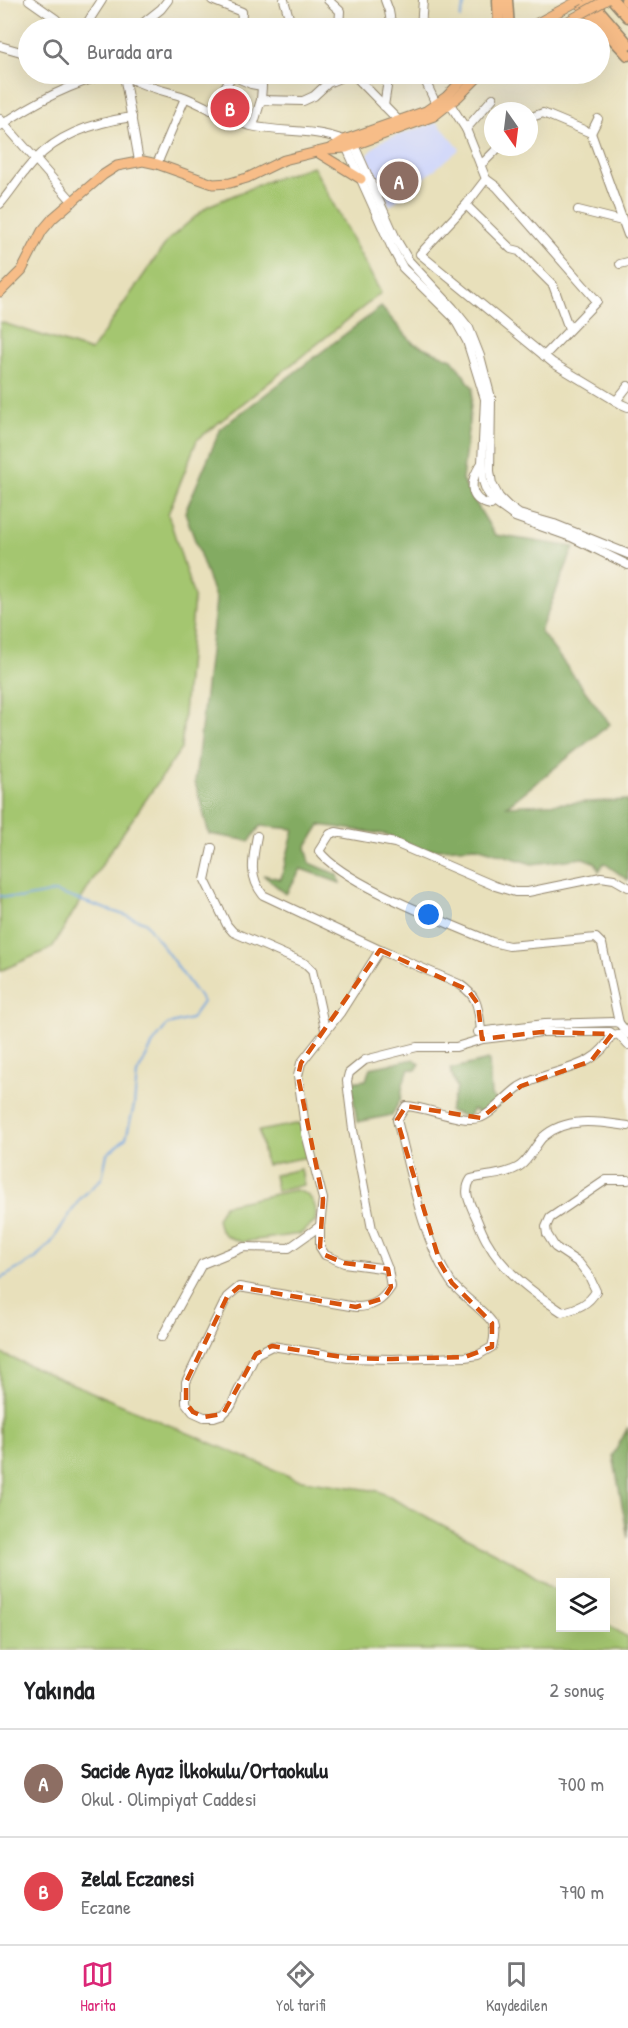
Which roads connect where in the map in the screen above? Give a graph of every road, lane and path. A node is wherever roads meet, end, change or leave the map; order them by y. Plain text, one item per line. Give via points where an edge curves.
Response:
1 (29, 0) edge
2 (102, 0) edge
3 (168, 0) edge
4 (212, 0) edge
5 (284, 0) edge
6 (328, 0) edge
7 (385, 0) edge
8 (423, 0) edge
9 (498, 0) edge
10 (507, 0) edge
11 (578, 0) edge
12 (590, 0) edge
13 (606, 0) edge
14 (613, 0) edge
15 (628, 17) edge
16 (55, 18) edge
17 (90, 18) edge
18 (150, 18) edge
19 (242, 18) edge
20 (289, 18) edge
21 (340, 18) edge
22 (390, 18) edge
23 (422, 18) edge
24 (499, 18) edge
25 (508, 18) edge
26 (546, 18) edge
27 (573, 18) edge
28 (594, 18) edge
29 (606, 18) edge
30 (610, 23) edge
31 (610, 35) edge
32 (628, 44) edge
33 (0, 46) edge
34 (18, 51) edge
35 (628, 55) edge
36 (70, 84) edge
37 (126, 84) edge
38 (143, 84) edge
39 (227, 84) edge
40 (251, 84) edge
41 (327, 84) edge
42 (361, 84) edge
43 (387, 84) edge
44 (427, 84) edge
45 (458, 84) edge
46 (471, 84) edge
47 (185, 98) junction
48 (493, 99) dead end
49 (261, 100) junction
50 (436, 104) junction
51 (450, 104) junction
52 (384, 106) junction
53 (211, 110) junction
54 (538, 114) edge
55 (132, 117) junction
56 (598, 119) dead end
57 (398, 120) junction
58 (1, 123) edge
59 (252, 126) junction
60 (466, 129) junction
61 (591, 133) junction
62 (348, 144) junction
63 (317, 152) junction
64 (490, 156) edge
65 (36, 159) junction
66 (139, 162) junction
67 (157, 164) junction
68 (480, 164) junction
69 (361, 179) junction
70 (486, 179) junction
71 (73, 202) junction
72 (0, 204) edge
73 (466, 205) junction
74 (578, 210) dead end
75 (622, 221) junction
76 (628, 235) edge
77 (0, 292) edge
78 (569, 329) junction
79 (544, 356) junction
80 (628, 386) edge
81 (616, 402) junction
82 (628, 407) edge
83 (482, 463) junction
84 (492, 484) junction
85 (494, 502) junction
86 (628, 554) edge
87 (628, 565) edge
88 (257, 836) dead end
89 (212, 848) dead end
90 (628, 887) edge
91 (380, 950) junction
92 (325, 1029) junction
93 (615, 1029) junction
94 (483, 1034) junction
95 (628, 1034) edge
96 (628, 1045) edge
97 (628, 1126) edge
98 (628, 1180) edge
99 (320, 1226) junction
100 (388, 1269) junction
101 (162, 1337) dead end

1 - 16 street
2 - 17 street
3 - 18 street
4 - 19 street via 242,12
5 - 20 street
6 - 21 street via 340,11
7 - 22 street
8 - 23 street
9 - 24 highway
10 - 25 highway
11 - 26 main road, bridge
11 - 28 highway
12 - 29 highway
13 - 27 main road, bridge
14 - 15 highway
30 - 32 highway
31 - 35 highway
33 - 34 street
36 - 58 street
37 - 55 street
38 - 47 street
39 - 53 street
40 - 49 street via 262,86
41 - 49 street via 303,101
42 - 52 street
43 - 52 street
44 - 50 street
45 - 50 main road
46 - 51 main road
47 - 53 street
47 - 67 street
48 - 60 street
49 - 59 street
50 - 57 main road
51 - 60 street
51 - 62 main road via 434,116
52 - 57 street
53 - 59 street
54 - 61 street via 543,112
55 - 65 street via 82,128
55 - 66 street
56 - 61 street
57 - 62 main road
58 - 65 street
59 - 62 street via 321,133
60 - 68 street
61 - 75 street
62 - 63 main road
62 - 69 street
62 - 84 street via 409,261 469,328 491,398
63 - 67 main road via 284,160 230,183 213,184
63 - 69 main road
64 - 68 street
65 - 71 street
65 - 72 street
66 - 67 main road
66 - 71 main road via 117,166
68 - 70 street
69 - 83 street via 403,268 454,318 467,341 485,399
70 - 73 street
70 - 78 street via 597,301
71 - 77 main road via 42,231 22,270
73 - 78 street via 553,285
73 - 79 street via 420,254
74 - 75 street
75 - 76 street
78 - 79 street
79 - 81 street
80 - 81 street
81 - 82 street
83 - 85 street via 483,481
83 - 85 street via 472,478 473,491 482,502
84 - 85 street
84 - 86 street via 503,501 519,514
85 - 87 street via 515,517 571,537
88 - 91 street via 252,875 263,895
89 - 92 street via 205,880 227,925 312,970
90 - 93 street via 601,877 515,892 395,843 336,832 319,850 347,875 375,890 492,942 509,946 596,938 602,944
91 - 92 street via 340,1013
91 - 94 street via 468,990 478,1004
92 - 99 street via 301,1063 298,1076 306,1134 323,1199
93 - 94 street via 545,1024
93 - 95 street
93 - 96 street
93 - 100 street via 608,1044 591,1061 521,1086 481,1118 468,1119 406,1106 397,1120 420,1207 440,1263 452,1283 492,1323 492,1347 465,1357 391,1359 348,1358 272,1346 256,1354 231,1406 223,1414 204,1417 186,1403 186,1382 227,1298 239,1287 366,1307 384,1298 391,1287
94 - 100 street via 456,1047 417,1047 366,1060 349,1073 353,1130 372,1228
97 - 98 street via 577,1122 560,1126 543,1137 520,1166 471,1179 466,1186 488,1244 504,1265 562,1312 589,1303 596,1291 579,1263 555,1247 547,1234 550,1218 606,1180
99 - 100 street via 320,1247 325,1256 344,1263
99 - 101 street via 289,1248 244,1247 202,1264

